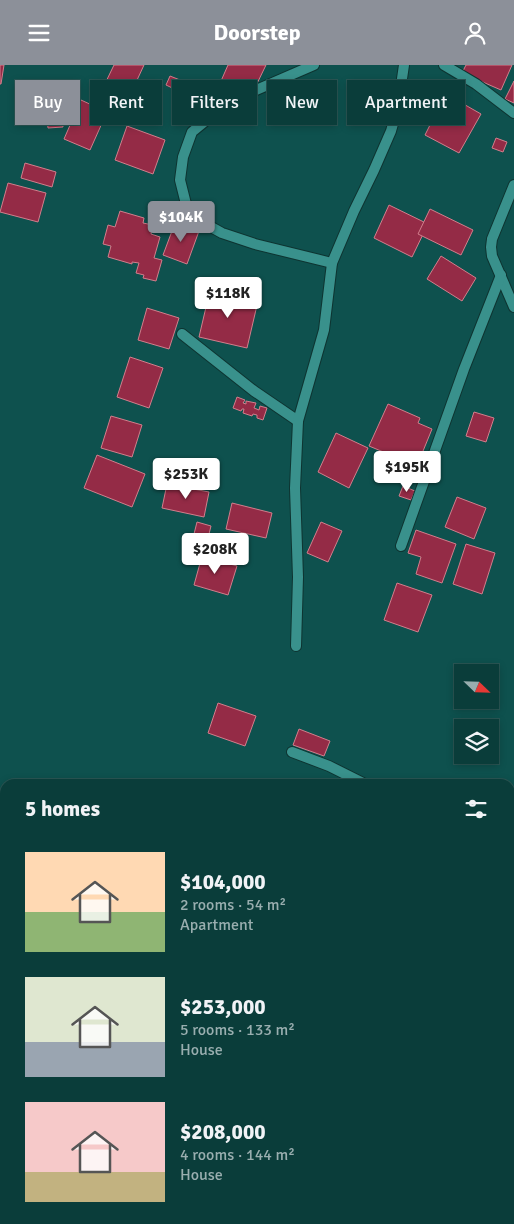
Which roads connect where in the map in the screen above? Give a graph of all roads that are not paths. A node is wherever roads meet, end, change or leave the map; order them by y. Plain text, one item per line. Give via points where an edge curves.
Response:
1 (314, 65) edge
2 (404, 65) edge
3 (444, 65) edge
4 (514, 113) edge
5 (514, 185) edge
6 (332, 263) junction
7 (501, 275) junction
8 (514, 307) edge
9 (182, 334) dead end
10 (298, 421) junction
11 (401, 545) dead end
12 (296, 646) dead end
13 (292, 752) dead end
14 (355, 779) edge

1 - 6 street via 220,109 192,132 183,157 180,180 186,204 202,222 222,233
2 - 6 street via 391,131
3 - 4 street
5 - 7 street via 492,239 492,256
6 - 10 street via 324,330
7 - 8 street
7 - 11 street
9 - 10 street
10 - 12 street
13 - 14 street

